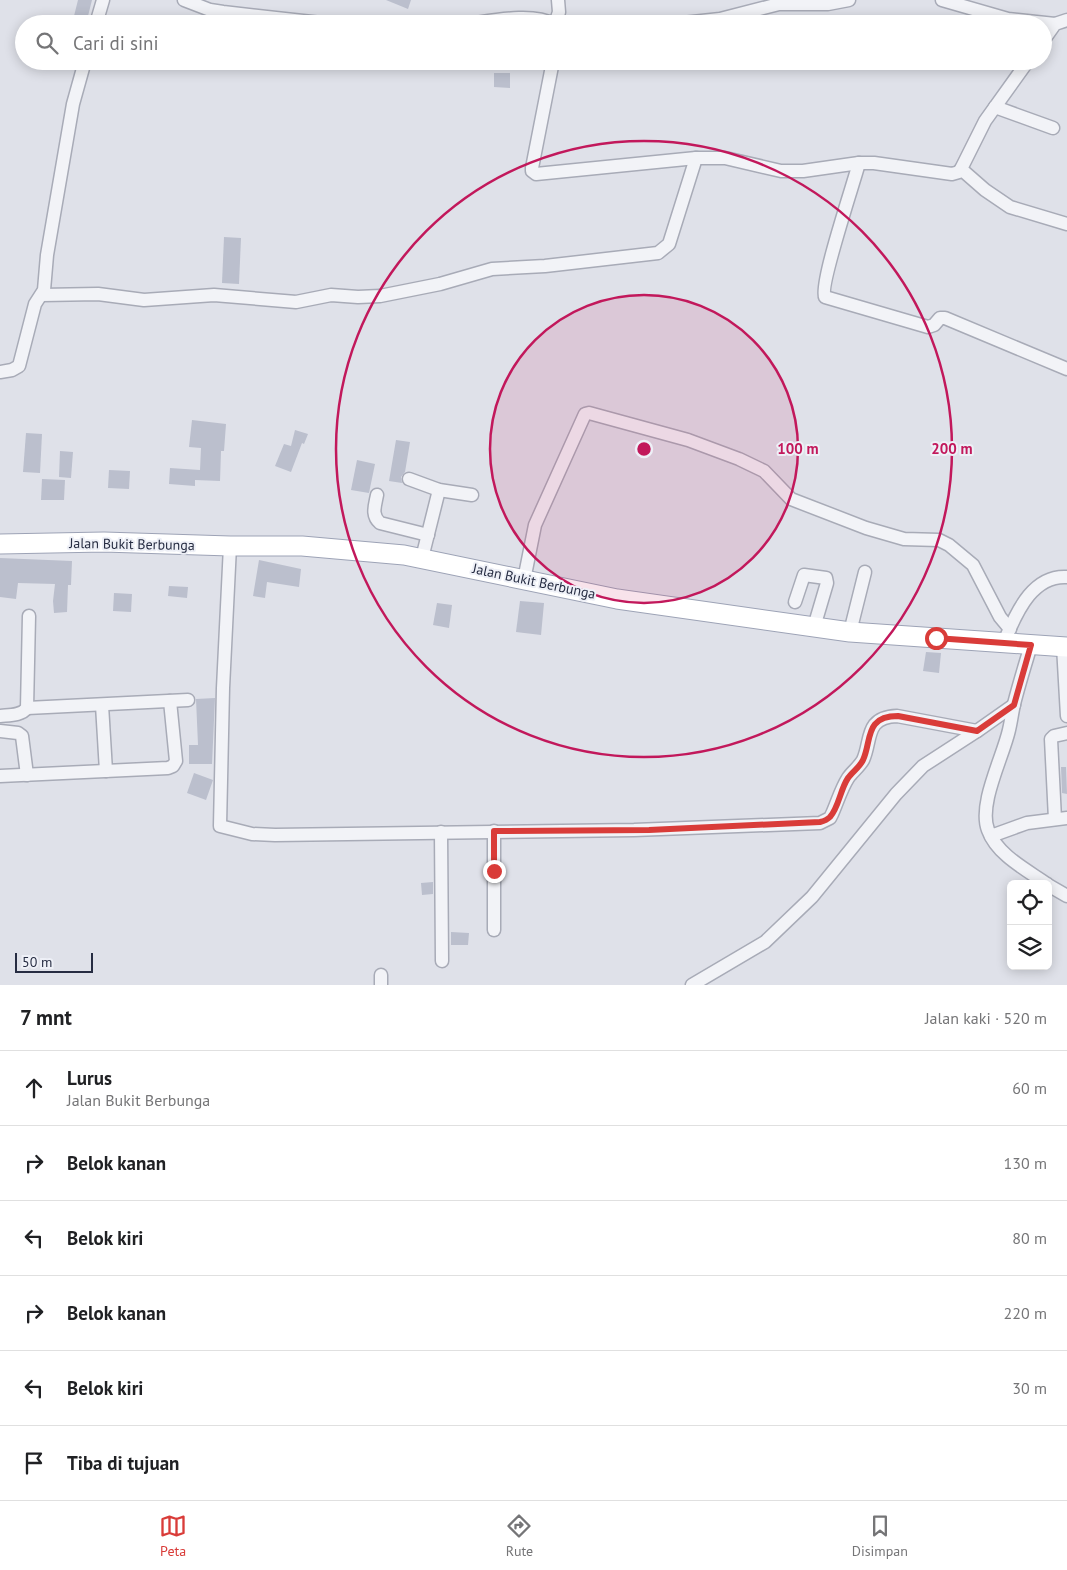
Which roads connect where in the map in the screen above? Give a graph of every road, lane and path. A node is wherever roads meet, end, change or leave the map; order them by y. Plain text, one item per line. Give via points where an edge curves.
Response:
1 (103, 0) edge
2 (184, 0) edge
3 (558, 0) edge
4 (849, 0) edge
5 (942, 0) edge
6 (823, 2) edge
7 (99, 15) edge
8 (250, 15) edge
9 (558, 15) edge
10 (736, 15) edge
11 (994, 15) edge
12 (1061, 22) edge
13 (1052, 32) edge
14 (82, 70) edge
15 (551, 70) edge
16 (1022, 70) edge
17 (995, 108) junction
18 (1054, 128) dead end
19 (696, 158) junction
20 (859, 162) junction
21 (961, 169) junction
22 (1067, 224) edge
23 (42, 295) junction
24 (1067, 369) edge
25 (0, 372) edge
26 (409, 478) dead end
27 (439, 490) junction
28 (377, 495) dead end
29 (472, 495) dead end
30 (428, 535) junction
31 (0, 544) edge
32 (230, 546) junction
33 (422, 558) junction
34 (865, 572) dead end
35 (1067, 577) edge
36 (524, 580) junction
37 (795, 602) dead end
38 (29, 616) dead end
39 (814, 627) junction
40 (850, 632) junction
41 (1006, 636) junction
42 (1031, 645) junction
43 (1065, 647) edge
44 (188, 700) dead end
45 (170, 701) junction
46 (102, 705) junction
47 (1014, 705) junction
48 (27, 708) junction
49 (0, 716) edge
50 (1067, 716) edge
51 (0, 731) edge
52 (977, 731) junction
53 (1067, 733) edge
54 (106, 771) junction
55 (27, 775) junction
56 (0, 776) edge
57 (1061, 819) edge
58 (494, 831) junction
59 (441, 832) junction
60 (991, 836) junction
61 (1041, 880) edge
62 (1052, 887) edge
63 (1067, 896) edge
64 (494, 930) dead end
65 (442, 960) dead end
66 (692, 985) edge

1 - 7 street
2 - 8 street via 210,10
3 - 9 street
4 - 6 street
5 - 11 street
6 - 10 street via 779,4
12 - 13 street
14 - 23 street via 73,104
15 - 19 street via 532,168 534,173
16 - 17 street
17 - 18 street
17 - 21 street
19 - 20 street via 725,158 781,171
19 - 23 street via 669,244 658,253 492,270 380,296 338,294 296,302 214,296 144,300 104,294
20 - 21 street via 952,174
20 - 24 street via 827,272 825,297 928,326 944,318
21 - 22 street via 1010,207
23 - 25 street via 35,304 19,366
26 - 27 street
27 - 29 street
27 - 30 street
28 - 30 street via 374,512 380,523
30 - 33 street
31 - 32 main road, Jalan Bukit Berbunga via 104,542
32 - 33 main road, Jalan Bukit Berbunga via 302,546
32 - 59 street via 220,826 264,835
33 - 36 main road, Jalan Bukit Berbunga
34 - 40 street
35 - 41 street via 1041,583 1025,602
36 - 39 main road, Jalan Bukit Berbunga via 663,606
36 - 41 street via 535,525 585,414 589,413 688,440 739,459 764,471 792,499 866,528 904,538 944,542 973,565 1000,616
37 - 39 street via 804,575 826,578
38 - 48 street
39 - 40 main road, Jalan Bukit Berbunga
40 - 41 main road, Jalan Bukit Berbunga
41 - 42 main road, Jalan Bukit Berbunga
42 - 43 main road, Jalan Bukit Berbunga
42 - 47 street
43 - 50 street
44 - 45 street
45 - 46 street
45 - 54 street via 176,761 173,766
46 - 48 street
46 - 54 street
47 - 52 street
47 - 60 street via 988,796 986,819
48 - 49 street via 18,714
51 - 55 street via 22,736
52 - 58 street via 898,716 880,720 869,734 863,760 848,778 832,814 820,822 634,830
52 - 66 street via 923,766 812,897 765,942
53 - 57 street via 1051,739
54 - 55 street
55 - 56 street
57 - 60 street via 1027,823
58 - 59 street
58 - 64 street
59 - 65 street
60 - 61 street via 1009,857
62 - 63 street

